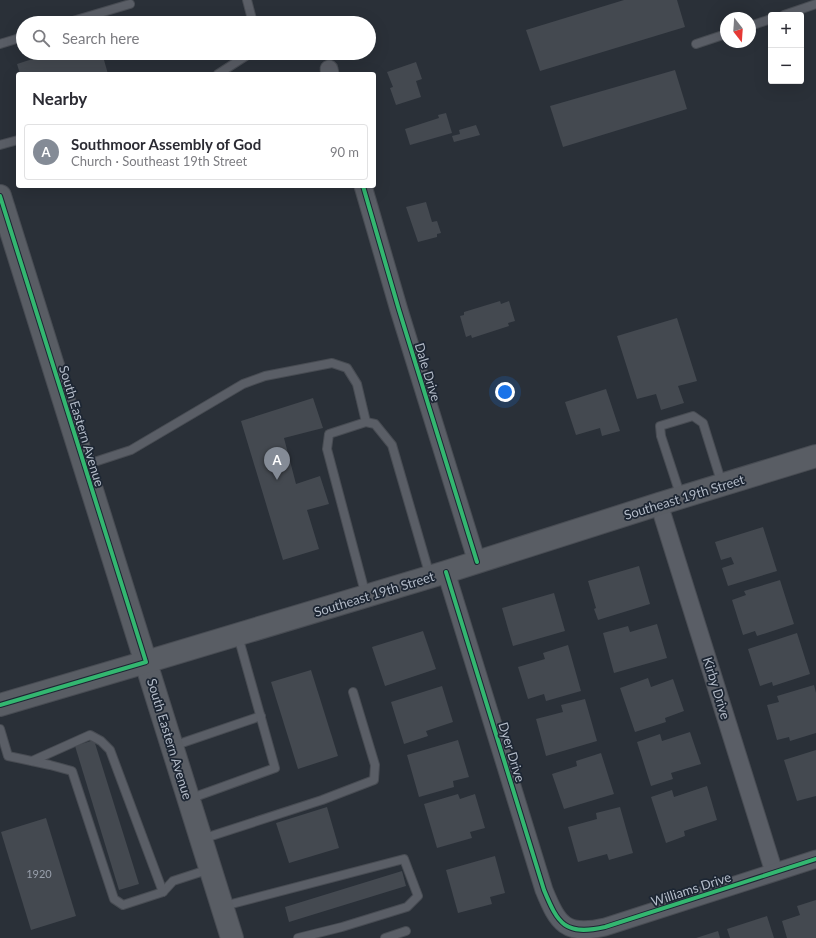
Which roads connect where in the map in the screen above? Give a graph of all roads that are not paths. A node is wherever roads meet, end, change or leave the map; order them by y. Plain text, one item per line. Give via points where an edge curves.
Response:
1 (246, 0) edge
2 (130, 4) dead end
3 (816, 4) edge
4 (793, 12) edge
5 (90, 16) edge
6 (251, 16) edge
7 (768, 20) edge
8 (756, 24) edge
9 (720, 36) edge
10 (16, 38) edge
11 (0, 44) edge
12 (696, 44) dead end
13 (240, 60) edge
14 (221, 72) edge
15 (16, 141) edge
16 (0, 146) edge
17 (364, 188) edge
18 (0, 196) edge
19 (366, 422) junction
20 (816, 456) edge
21 (84, 465) junction
22 (722, 485) junction
23 (681, 498) junction
24 (659, 504) junction
25 (477, 562) junction
26 (439, 574) junction
27 (366, 596) junction
28 (238, 635) junction
29 (146, 662) junction
30 (353, 692) dead end
31 (0, 705) edge
32 (261, 716) junction
33 (0, 729) edge
34 (172, 746) junction
35 (32, 761) junction
36 (189, 799) junction
37 (202, 840) junction
38 (816, 859) edge
39 (211, 869) junction
40 (774, 872) junction
41 (163, 892) junction
42 (223, 907) junction
43 (571, 929) joint
44 (406, 931) dead end
45 (232, 938) edge
46 (298, 938) edge
47 (385, 938) edge

1 - 6 lane
2 - 5 lane
3 - 4 lane
7 - 8 lane
9 - 12 lane
10 - 11 lane
13 - 14 lane
15 - 16 lane
17 - 25 street, Dale Drive
18 - 21 main road, South Eastern Avenue
19 - 21 lane via 357,384 347,368 332,363 264,376 243,384 131,450
19 - 26 lane via 375,424 392,445
19 - 27 lane via 329,434 327,449
20 - 22 main road, Southeast 19th Street
21 - 29 main road, South Eastern Avenue
22 - 23 main road, Southeast 19th Street
22 - 23 lane via 703,423 693,416 660,426
23 - 24 main road, Southeast 19th Street
24 - 25 main road, Southeast 19th Street
24 - 40 street, Kirby Drive
25 - 26 main road, Southeast 19th Street
26 - 27 main road, Southeast 19th Street
26 - 43 street, Dyer Drive via 544,890 558,918
27 - 28 main road, Southeast 19th Street
28 - 29 main road, Southeast 19th Street
28 - 32 lane
29 - 31 main road, Southeast 19th Street
29 - 34 main road, South Eastern Avenue
30 - 37 lane via 375,765 374,780
32 - 34 lane
32 - 36 lane via 275,768
33 - 35 lane via 8,756
34 - 36 main road, South Eastern Avenue
35 - 41 lane via 72,771 114,899 123,905
35 - 41 lane via 90,735 110,750
36 - 37 main road, South Eastern Avenue
37 - 39 main road, South Eastern Avenue
38 - 40 street, Williams Drive
39 - 41 lane via 173,881
39 - 42 main road, South Eastern Avenue
40 - 43 street, Williams Drive via 605,927 593,930
42 - 45 main road, South Eastern Avenue
42 - 46 lane via 404,859 418,896 407,907
44 - 47 lane

